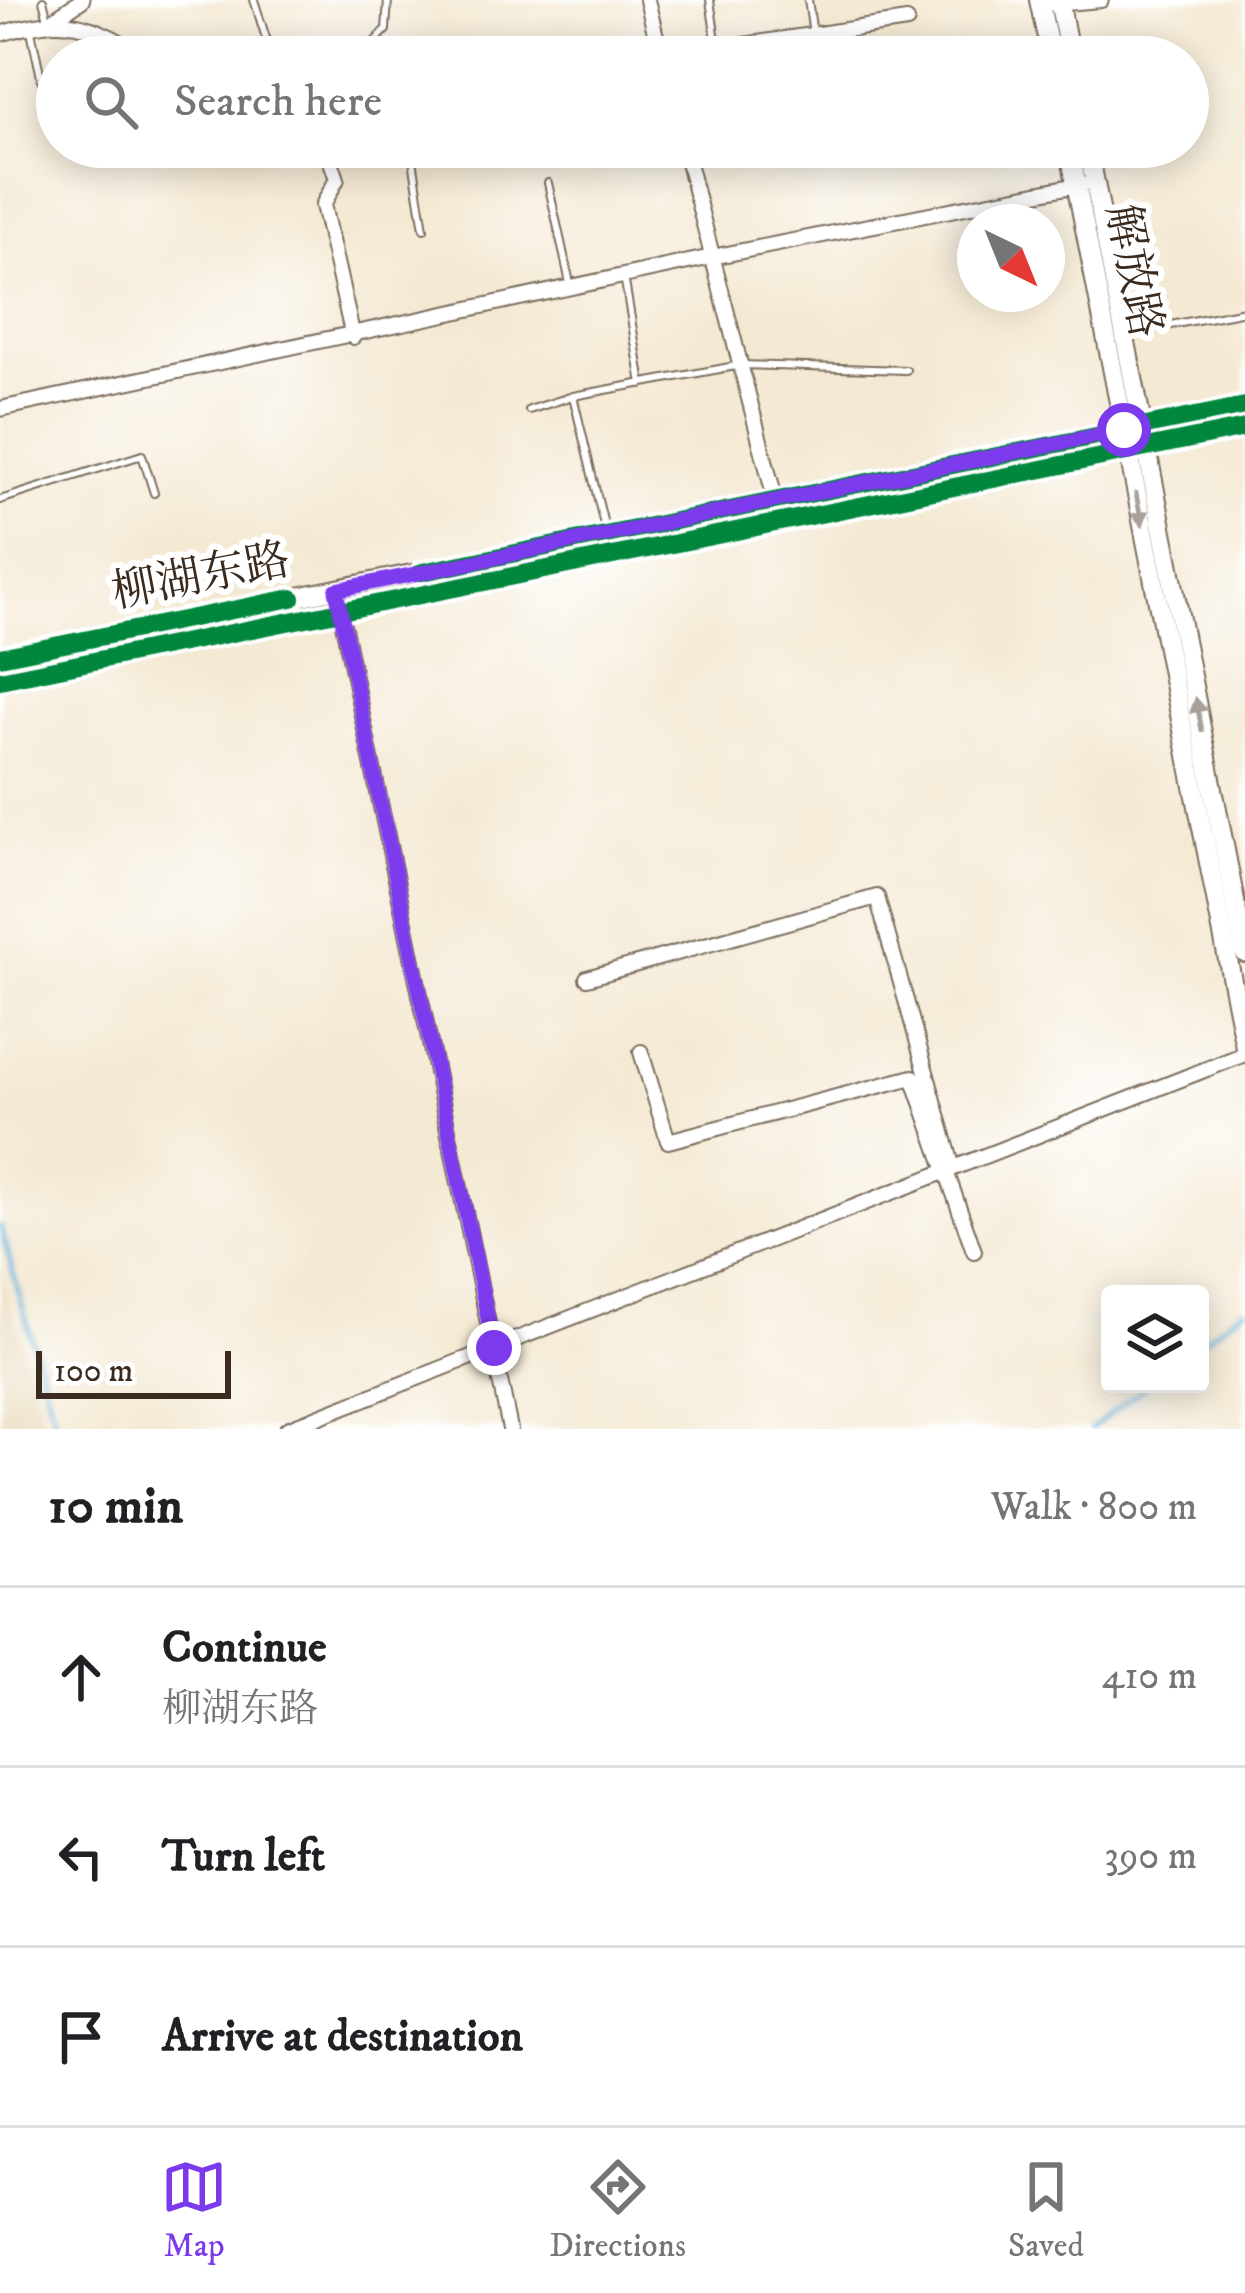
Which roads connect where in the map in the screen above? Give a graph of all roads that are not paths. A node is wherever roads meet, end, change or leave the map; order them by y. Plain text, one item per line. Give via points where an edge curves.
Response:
1 (43, 0) edge
2 (82, 0) edge
3 (254, 0) edge
4 (388, 0) edge
5 (647, 0) edge
6 (710, 0) edge
7 (808, 0) edge
8 (1101, 0) edge
9 (1050, 2) edge
10 (51, 20) junction
11 (907, 21) dead end
12 (29, 22) junction
13 (0, 34) edge
14 (814, 34) junction
15 (107, 36) edge
16 (265, 36) edge
17 (380, 36) edge
18 (656, 36) edge
19 (715, 36) edge
20 (799, 36) edge
21 (1051, 36) edge
22 (1062, 36) edge
23 (36, 54) edge
24 (333, 168) edge
25 (414, 168) edge
26 (689, 168) edge
27 (1078, 168) edge
28 (1086, 168) edge
29 (548, 184) dead end
30 (1085, 184) junction
31 (424, 230) dead end
32 (712, 256) junction
33 (623, 276) junction
34 (571, 287) junction
35 (1245, 311) edge
36 (1124, 334) junction
37 (353, 337) junction
38 (741, 365) junction
39 (906, 370) dead end
40 (642, 383) junction
41 (573, 397) junction
42 (1245, 406) edge
43 (0, 409) edge
44 (529, 410) dead end
45 (1133, 428) junction
46 (1245, 428) edge
47 (1137, 450) junction
48 (154, 493) dead end
49 (0, 500) edge
50 (777, 500) junction
51 (781, 522) junction
52 (607, 535) junction
53 (338, 600) junction
54 (0, 657) edge
55 (0, 680) edge
56 (1245, 953) edge
57 (587, 979) dead end
58 (1245, 1051) edge
59 (641, 1052) dead end
60 (948, 1167) junction
61 (974, 1251) dead end
62 (494, 1348) junction
63 (287, 1429) edge
64 (510, 1429) edge

1 - 10 lane
2 - 10 street
3 - 16 lane
4 - 17 lane
5 - 18 street
6 - 19 lane
7 - 14 lane
8 - 9 street
9 - 21 main road
9 - 22 main road
10 - 12 street
10 - 15 street via 80,22
11 - 14 street
12 - 13 street
12 - 23 lane
14 - 20 street
24 - 37 street via 337,179 323,205
25 - 31 lane
26 - 32 street
27 - 30 main road, 解放路
28 - 30 main road, 解放路
29 - 34 lane
30 - 32 street
30 - 36 main road, 解放路
30 - 45 main road, 解放路
32 - 33 street
32 - 38 street
33 - 34 street
33 - 40 lane
34 - 37 street
35 - 36 lane
36 - 45 main road, 解放路
37 - 43 street
38 - 39 lane
38 - 40 lane
38 - 50 street
40 - 41 lane
41 - 44 lane
41 - 52 lane
42 - 45 main road, 柳湖东路
45 - 47 main road, 解放路
45 - 50 main road, 柳湖东路
46 - 47 main road, 柳湖东路
47 - 51 main road, 柳湖东路
56 -> 47 main road, 解放路
47 -> 58 main road, 解放路
48 - 49 lane via 142,454
50 - 51 street
50 - 52 main road, 柳湖东路
51 - 53 main road, 柳湖东路
52 - 53 main road, 柳湖东路
53 - 54 main road, 柳湖东路
53 - 55 main road, 柳湖东路
53 - 62 street
57 - 60 street via 878,897
58 - 60 street
59 - 60 street via 668,1141 913,1077
60 - 61 street
60 - 62 street
62 - 63 street
62 - 64 street

